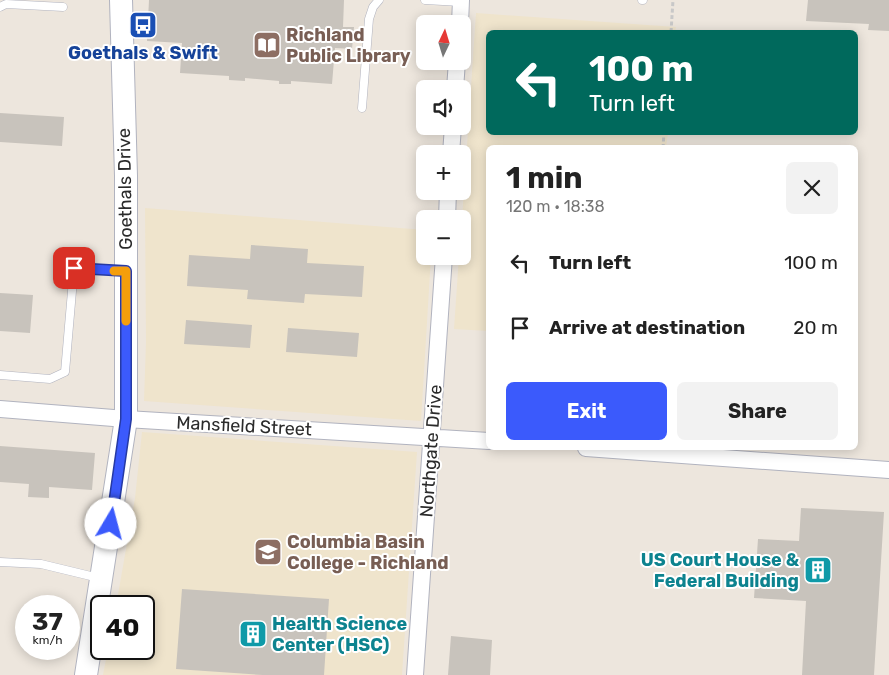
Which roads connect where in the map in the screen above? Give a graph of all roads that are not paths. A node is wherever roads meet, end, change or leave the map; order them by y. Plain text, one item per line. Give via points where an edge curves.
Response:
1 (121, 0) edge
2 (379, 0) edge
3 (425, 0) edge
4 (461, 1) edge
5 (0, 7) edge
6 (63, 7) dead end
7 (460, 15) edge
8 (362, 108) dead end
9 (443, 265) edge
10 (126, 271) junction
11 (0, 375) edge
12 (0, 409) edge
13 (126, 419) junction
14 (432, 437) junction
15 (486, 441) edge
16 (614, 450) edge
17 (889, 470) edge
18 (0, 562) edge
19 (102, 579) junction
20 (86, 675) edge
21 (415, 675) edge

1 - 10 street, Goethals Drive
2 - 8 lane via 369,19
3 - 4 lane
4 - 7 street
5 - 6 lane via 6,4
9 - 14 street, Northgate Drive
10 - 11 lane via 74,268 66,372 50,379
10 - 13 street, Goethals Drive
12 - 13 street, Mansfield Street
13 - 14 street, Mansfield Street
13 - 19 street, Goethals Drive
14 - 15 street, Mansfield Street
14 - 21 street, Northgate Drive
16 - 17 street
18 - 19 lane via 41,564
19 - 20 street, Goethals Drive

